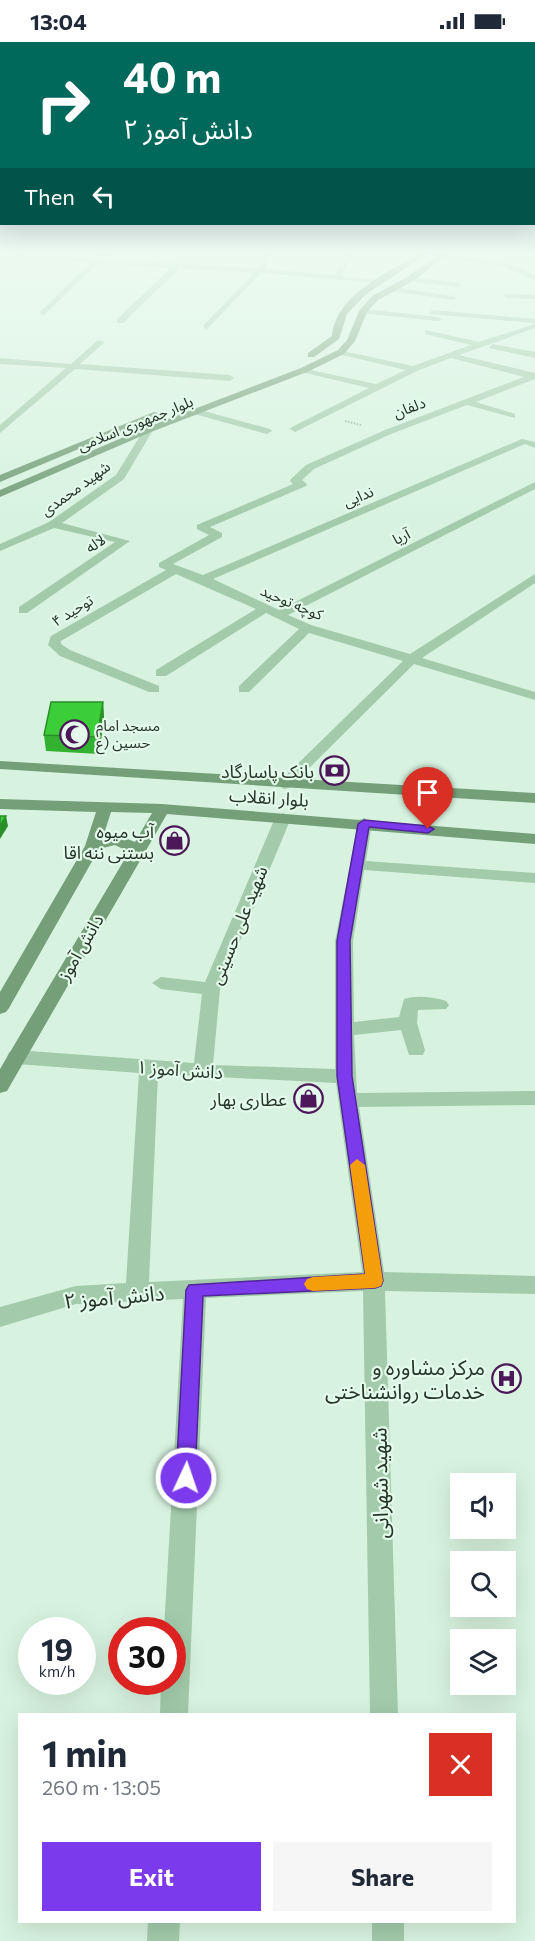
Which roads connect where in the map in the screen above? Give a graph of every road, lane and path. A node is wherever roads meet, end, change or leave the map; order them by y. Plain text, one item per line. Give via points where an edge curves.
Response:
1 (101, 342) dead end
2 (331, 342) edge
3 (350, 342) edge
4 (470, 342) edge
5 (487, 342) edge
6 (481, 344) junction
7 (492, 346) dead end
8 (341, 352) junction
9 (449, 355) junction
10 (535, 356) edge
11 (301, 359) dead end
12 (0, 361) edge
13 (74, 367) junction
14 (414, 369) junction
15 (304, 370) junction
16 (534, 376) edge
17 (231, 383) dead end
18 (380, 388) junction
19 (190, 402) dead end
20 (466, 402) junction
21 (210, 407) junction
22 (163, 412) dead end
23 (197, 412) junction
24 (324, 416) junction
25 (512, 416) dead end
26 (295, 429) dead end
27 (0, 430) edge
28 (148, 430) junction
29 (267, 431) dead end
30 (388, 432) junction
31 (530, 443) edge
32 (0, 479) edge
33 (535, 485) edge
34 (0, 494) edge
35 (53, 524) junction
36 (0, 548) edge
37 (163, 565) joint
38 (176, 569) junction
39 (535, 578) edge
40 (203, 579) junction
41 (264, 609) junction
42 (23, 610) dead end
43 (280, 614) junction
44 (307, 628) junction
45 (413, 658) junction
46 (160, 673) dead end
47 (154, 689) dead end
48 (244, 689) dead end
49 (535, 696) edge
50 (0, 765) edge
51 (284, 785) junction
52 (535, 798) edge
53 (0, 804) edge
54 (105, 806) junction
55 (162, 809) junction
56 (283, 818) junction
57 (364, 824) junction
58 (535, 839) edge
59 (93, 846) junction
60 (136, 850) junction
61 (359, 865) junction
62 (535, 878) edge
63 (160, 983) dead end
64 (211, 989) junction
65 (440, 1005) dead end
66 (0, 1008) edge
67 (408, 1023) junction
68 (346, 1029) junction
69 (416, 1050) dead end
70 (16, 1057) junction
71 (149, 1067) junction
72 (203, 1071) junction
73 (345, 1076) junction
74 (0, 1086) edge
75 (535, 1098) edge
76 (348, 1100) junction
77 (375, 1281) junction
78 (535, 1285) edge
79 (195, 1290) junction
80 (137, 1292) junction
81 (0, 1317) edge
82 (174, 1713) edge
83 (384, 1713) edge
84 (164, 1923) edge
85 (388, 1923) edge
86 (163, 1941) edge
87 (388, 1941) edge

1 - 13 street
2 - 11 main road
3 - 8 main road
4 - 6 street
5 - 6 street
6 - 9 street
7 - 10 street
8 - 14 street
8 - 15 main road, بلوار جمهوری اسلامی
9 - 14 street
9 - 16 street
12 - 13 street
13 - 17 street
13 - 27 street
14 - 18 street
15 - 18 street
15 - 21 main road, بلوار جمهوری اسلامی
16 - 20 street, دلفان
18 - 24 street
19 - 21 main road
20 - 25 street
20 - 30 street, دلفان
21 - 23 main road, بلوار جمهوری اسلامی
22 - 32 main road, بلوار جمهوری اسلامی
23 - 28 main road, بلوار جمهوری اسلامی
23 - 29 street
24 - 26 street
24 - 30 path
28 - 34 main road, بلوار جمهوری اسلامی
28 - 35 street, شهید محمدی via 120,477
30 - 37 street, دلفان via 310,467 301,480 201,527 218,535
31 - 40 street, ندایی
33 - 43 street, آریا
35 - 36 street, شهید محمدی
35 - 42 street, لاله via 124,542
37 - 38 street, کوچه توحید
38 - 40 street, کوچه توحید
38 - 47 street, توحید ۴ via 55,639 54,645 65,653
39 - 45 street
40 - 41 street, کوچه توحید
41 - 43 street, کوچه توحید
41 - 46 street
43 - 44 street, کوچه توحید
44 - 45 street, کوچه توحید
44 - 48 street
45 - 49 street, کوچه توحید
45 - 51 street
50 - 51 main road, بلوار انقلاب
51 - 52 main road, بلوار انقلاب
53 - 54 main road, بلوار انقلاب
54 - 55 main road, بلوار انقلاب
54 - 59 main road
55 - 56 main road, بلوار انقلاب
55 - 60 main road, دانش آموز
56 - 57 main road, بلوار انقلاب
56 - 64 street, شهید علی حسینی
57 - 58 main road, بلوار انقلاب
57 - 61 street, شهید شهرانی
59 - 60 main road via 121,840
59 - 66 main road
60 - 70 main road, دانش آموز
61 - 62 street
61 - 68 street, شهید شهرانی via 344,941
63 - 64 street
64 - 72 street, شهید علی حسینی
65 - 67 street via 410,1003
67 - 68 street
67 - 69 street
68 - 73 street, شهید شهرانی
70 - 71 street, دانش آموز ۱
70 - 74 main road, دانش آموز
71 - 72 street, دانش آموز ۱
71 - 80 street
72 - 73 street, دانش آموز ۱
73 - 76 street, شهید شهرانی
75 - 76 street
76 - 77 street, شهید شهرانی
77 - 78 street, دانش آموز ۲
77 - 79 street, دانش آموز ۲
77 - 83 street, شهید شهرانی
79 - 80 street, دانش آموز ۲
79 - 82 street
80 - 81 street, دانش آموز ۲ via 76,1295
84 - 86 street
85 - 87 street

